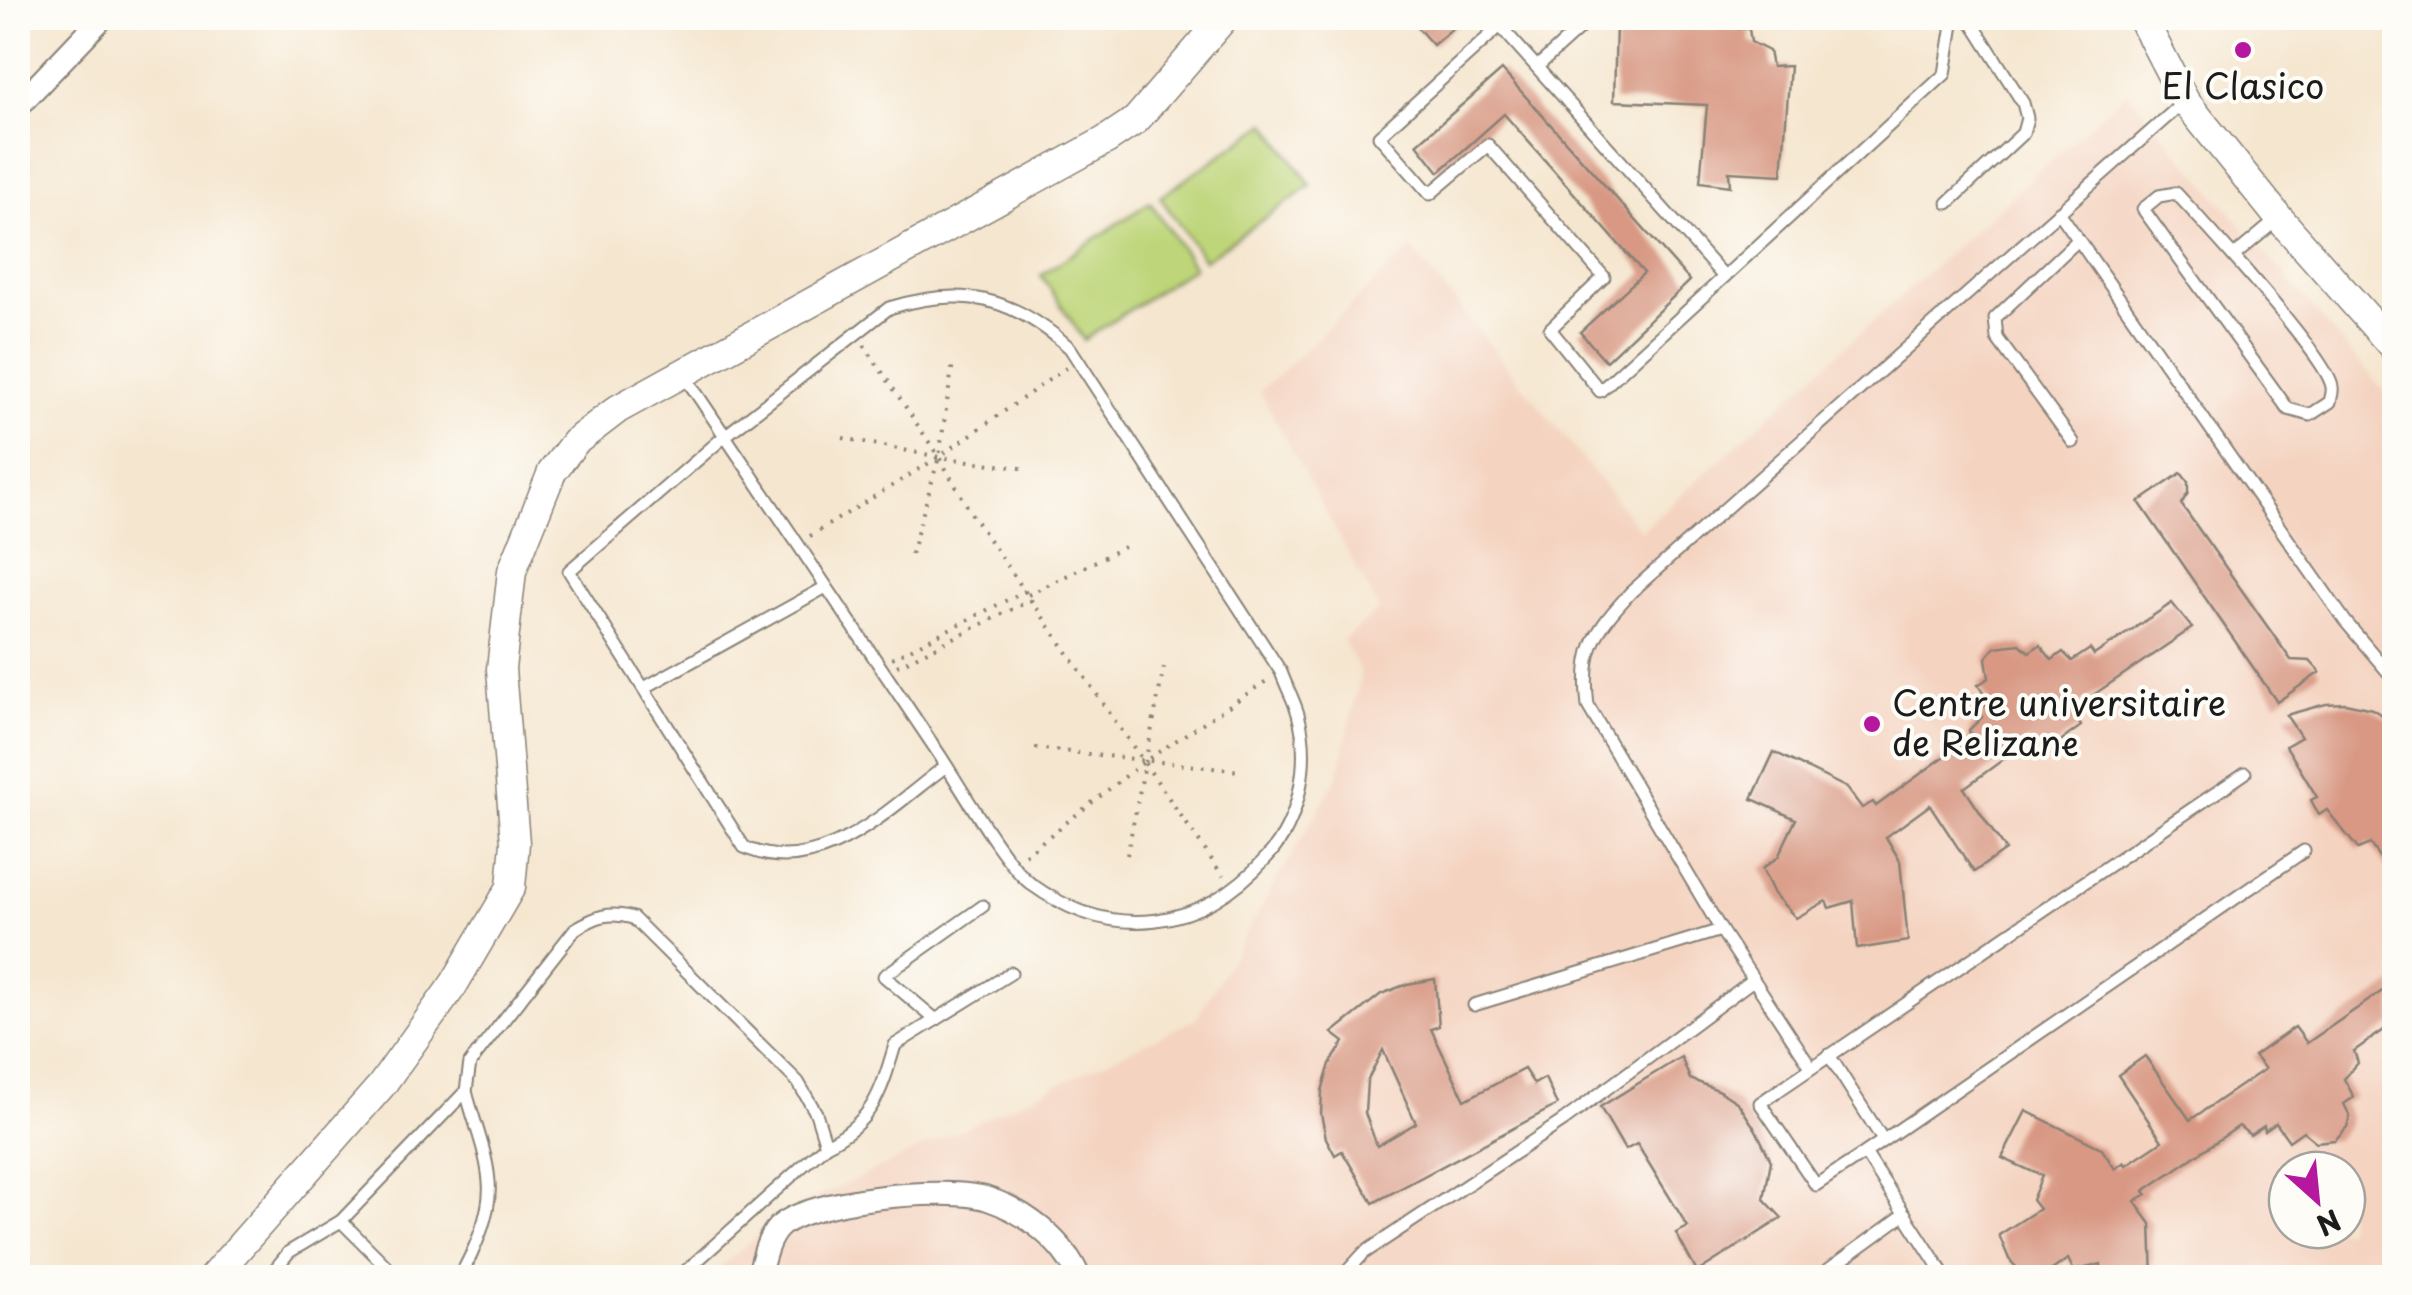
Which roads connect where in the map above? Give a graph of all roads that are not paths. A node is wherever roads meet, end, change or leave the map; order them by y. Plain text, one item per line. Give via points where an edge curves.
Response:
1 (102, 18) edge
2 (1224, 18) edge
3 (1591, 18) edge
4 (1954, 18) edge
5 (1969, 18) edge
6 (2142, 18) edge
7 (1504, 22) edge
8 (1576, 22) edge
9 (1538, 66) junction
10 (2185, 101) junction
11 (18, 106) edge
12 (1948, 204) dead end
13 (2059, 212) junction
14 (2279, 218) junction
15 (2078, 240) junction
16 (2234, 256) junction
17 (1724, 277) junction
18 (2394, 348) edge
19 (683, 373) junction
20 (725, 436) junction
21 (2073, 442) dead end
22 (826, 587) junction
23 (2394, 678) edge
24 (644, 688) junction
25 (946, 766) junction
26 (2245, 773) dead end
27 (2304, 851) dead end
28 (983, 906) dead end
29 (1721, 930) junction
30 (1011, 974) dead end
31 (1753, 980) junction
32 (1474, 1005) dead end
33 (936, 1020) junction
34 (1829, 1055) junction
35 (1811, 1067) junction
36 (466, 1091) junction
37 (1883, 1140) junction
38 (826, 1145) junction
39 (1865, 1153) junction
40 (1905, 1214) junction
41 (341, 1222) junction
42 (1355, 1262) junction
43 (212, 1278) edge
44 (268, 1278) edge
45 (398, 1278) edge
46 (459, 1278) edge
47 (678, 1278) edge
48 (758, 1278) edge
49 (1079, 1278) edge
50 (1341, 1278) edge
51 (1363, 1278) edge
52 (1817, 1278) edge
53 (1946, 1278) edge

1 - 11 street
2 - 19 street via 1136,120 1106,140
3 - 8 lane
4 - 17 lane via 1945,74
5 - 12 lane via 2027,118 2023,133
6 - 10 street
7 - 9 lane
7 - 17 lane via 1379,136 1430,194 1488,144 1604,277 1550,329 1600,391
8 - 9 lane
9 - 17 lane
10 - 13 lane
10 - 14 street
13 - 15 lane
13 - 29 lane via 1631,592 1592,643 1584,674 1588,706
14 - 16 lane
14 - 18 street
15 - 21 lane via 1995,318 1997,338
15 - 23 lane via 2344,621
16 - 16 lane via 2332,386 2330,402 2310,415 2288,409 2143,209 2176,193
19 - 20 lane
19 - 43 street via 575,442 552,472 512,572 501,669 515,843 511,887 382,1086
20 - 22 lane
20 - 24 lane via 569,571
20 - 25 lane via 889,308 954,295 1018,309 1070,348 1281,672 1298,715 1304,761 1296,807 1276,849 1244,883 1205,908 1160,921 1114,921 1069,908 1030,883
22 - 24 lane
22 - 25 lane
24 - 25 lane via 752,850 803,856 828,848
26 - 34 lane
27 - 37 lane
28 - 33 lane via 884,976
29 - 31 lane
29 - 32 lane
30 - 33 lane
31 - 35 lane
31 - 42 lane
33 - 38 lane via 895,1046 878,1100 846,1135
34 - 35 lane
34 - 37 lane
35 - 39 lane via 1760,1103 1816,1185
36 - 38 lane via 470,1063 575,929 614,912 633,918 798,1082
36 - 41 lane
36 - 46 lane via 490,1183
37 - 39 lane
38 - 47 lane
39 - 40 lane
40 - 52 lane
40 - 53 lane
41 - 44 lane via 289,1252
41 - 45 lane
42 - 50 lane
42 - 51 lane
48 - 49 street via 771,1237 798,1214 930,1194 987,1198 1037,1225

